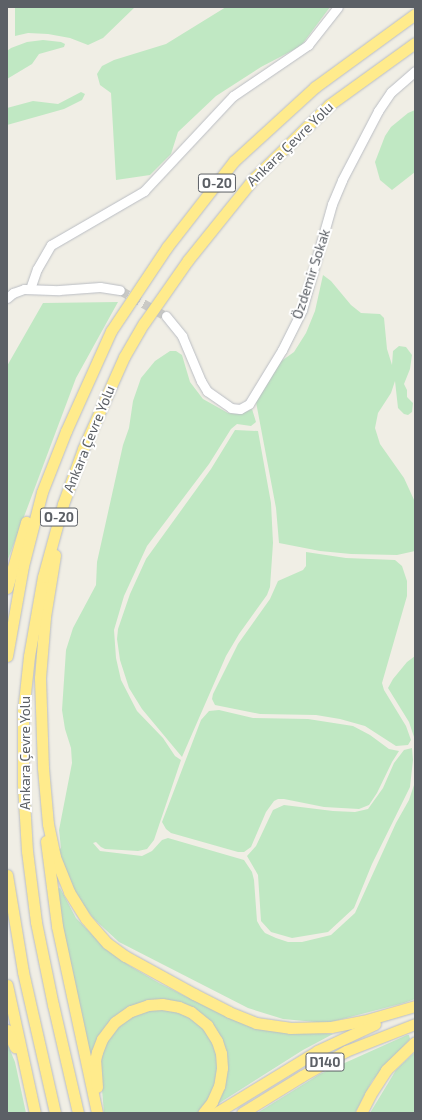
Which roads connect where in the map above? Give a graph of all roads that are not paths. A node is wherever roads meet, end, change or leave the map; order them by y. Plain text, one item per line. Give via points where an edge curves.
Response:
1 (338, 7) edge
2 (415, 14) edge
3 (415, 43) edge
4 (415, 71) edge
5 (30, 289) junction
6 (120, 290) tunnel mouth
7 (7, 298) edge
8 (166, 316) tunnel mouth
9 (111, 330) junction
10 (108, 390) junction
11 (7, 588) edge
12 (7, 656) edge
13 (43, 768) junction
14 (7, 875) edge
15 (7, 985) edge
16 (415, 1008) edge
17 (415, 1024) edge
18 (7, 1030) edge
19 (415, 1042) edge
20 (35, 1112) edge
21 (55, 1113) edge
22 (78, 1113) edge
23 (97, 1113) edge
24 (101, 1113) edge
25 (202, 1113) edge
26 (216, 1113) edge
27 (242, 1113) edge
28 (361, 1113) edge

1 - 5 street via 308,45 233,96 144,191 51,245 37,269
2 - 9 highway, Ankara Çevre Yolu / O-20 via 315,88 234,161 166,247
3 - 10 highway, Ankara Çevre Yolu / O-20 via 329,105 254,178 188,260 144,323
4 - 8 street, Özdemir Sokak via 396,86 378,111 342,180 332,204 302,310 282,350 249,404 240,409 231,408 208,391 201,381 182,336
5 - 6 street via 100,287
5 - 7 street via 13,293
9 - 11 highway via 83,379 42,473
9 - 12 highway, Ankara Çevre Yolu / O-20 via 42,492 23,566
10 - 13 highway via 60,538 48,597 40,678
10 - 22 highway, Ankara Çevre Yolu / O-20 via 65,497 48,556 31,638 23,712 23,806 31,886 45,968
13 - 16 highway via 48,824 63,880 86,919 107,943 126,956 229,1012 267,1025 303,1029 342,1026
13 - 23 highway via 52,902
14 - 21 highway via 23,972
15 - 20 highway
16 - 26 highway, D140 via 317,1051
17 - 27 highway, D140 via 346,1051
18 - 20 highway via 19,1057
19 - 28 highway via 386,1070
24 - 25 highway via 95,1060 102,1039 110,1027 125,1014 137,1008 156,1004 179,1007 191,1012 207,1025 217,1041 222,1058 221,1080 215,1097

